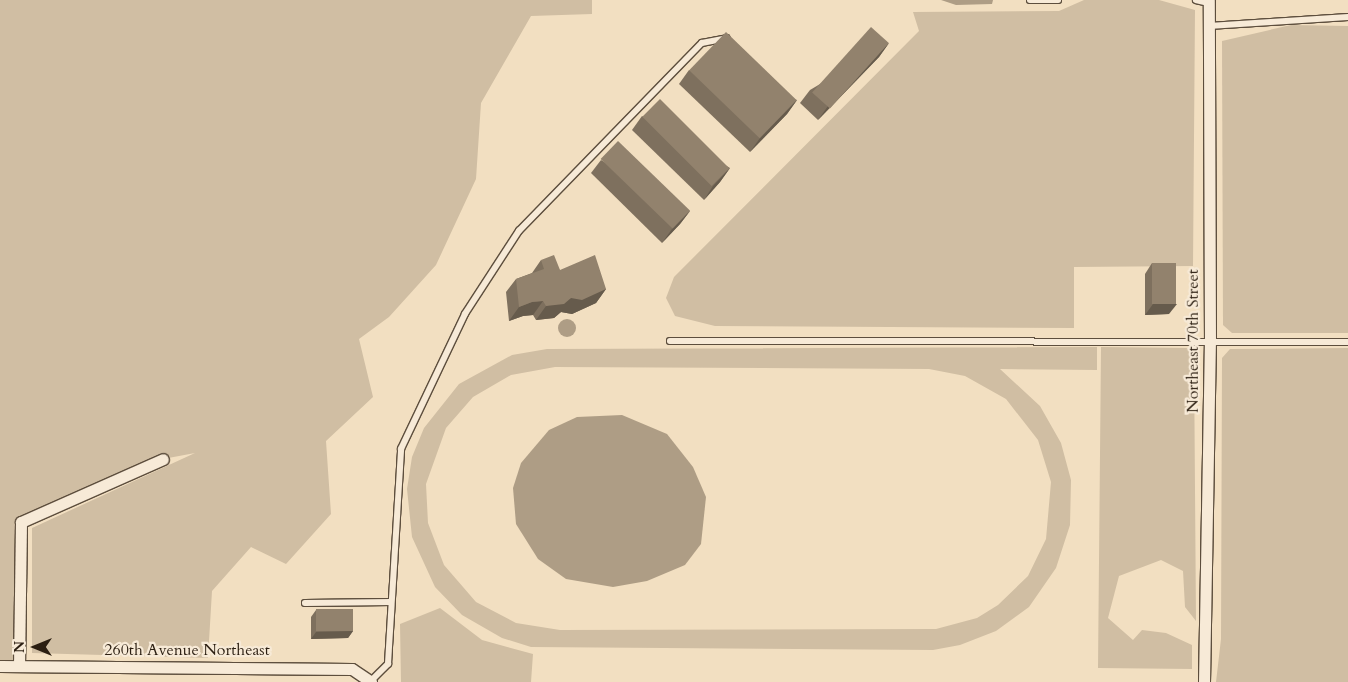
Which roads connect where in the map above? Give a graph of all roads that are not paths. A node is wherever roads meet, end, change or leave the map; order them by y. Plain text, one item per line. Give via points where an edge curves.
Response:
1 (1030, 0) edge
2 (1058, 0) edge
3 (1196, 0) edge
4 (1209, 2) edge
5 (1348, 17) edge
6 (1208, 26) junction
7 (734, 41) edge
8 (670, 341) dead end
9 (1210, 342) junction
10 (1348, 342) edge
11 (163, 459) dead end
12 (391, 602) junction
13 (305, 603) dead end
14 (0, 666) edge
15 (19, 666) junction
16 (371, 682) edge
17 (1204, 682) edge

1 - 2 lane
3 - 4 lane
4 - 6 street, Northeast 70th Street
5 - 6 lane
6 - 9 street, Northeast 70th Street
7 - 12 lane via 722,36 702,43 519,231 465,314 401,449
8 - 9 lane
9 - 10 lane
9 - 17 street, Northeast 70th Street
11 - 15 street via 21,522
12 - 13 lane
12 - 16 lane via 388,664
14 - 15 street, 260th Avenue Northeast
15 - 16 street, 260th Avenue Northeast via 352,669

